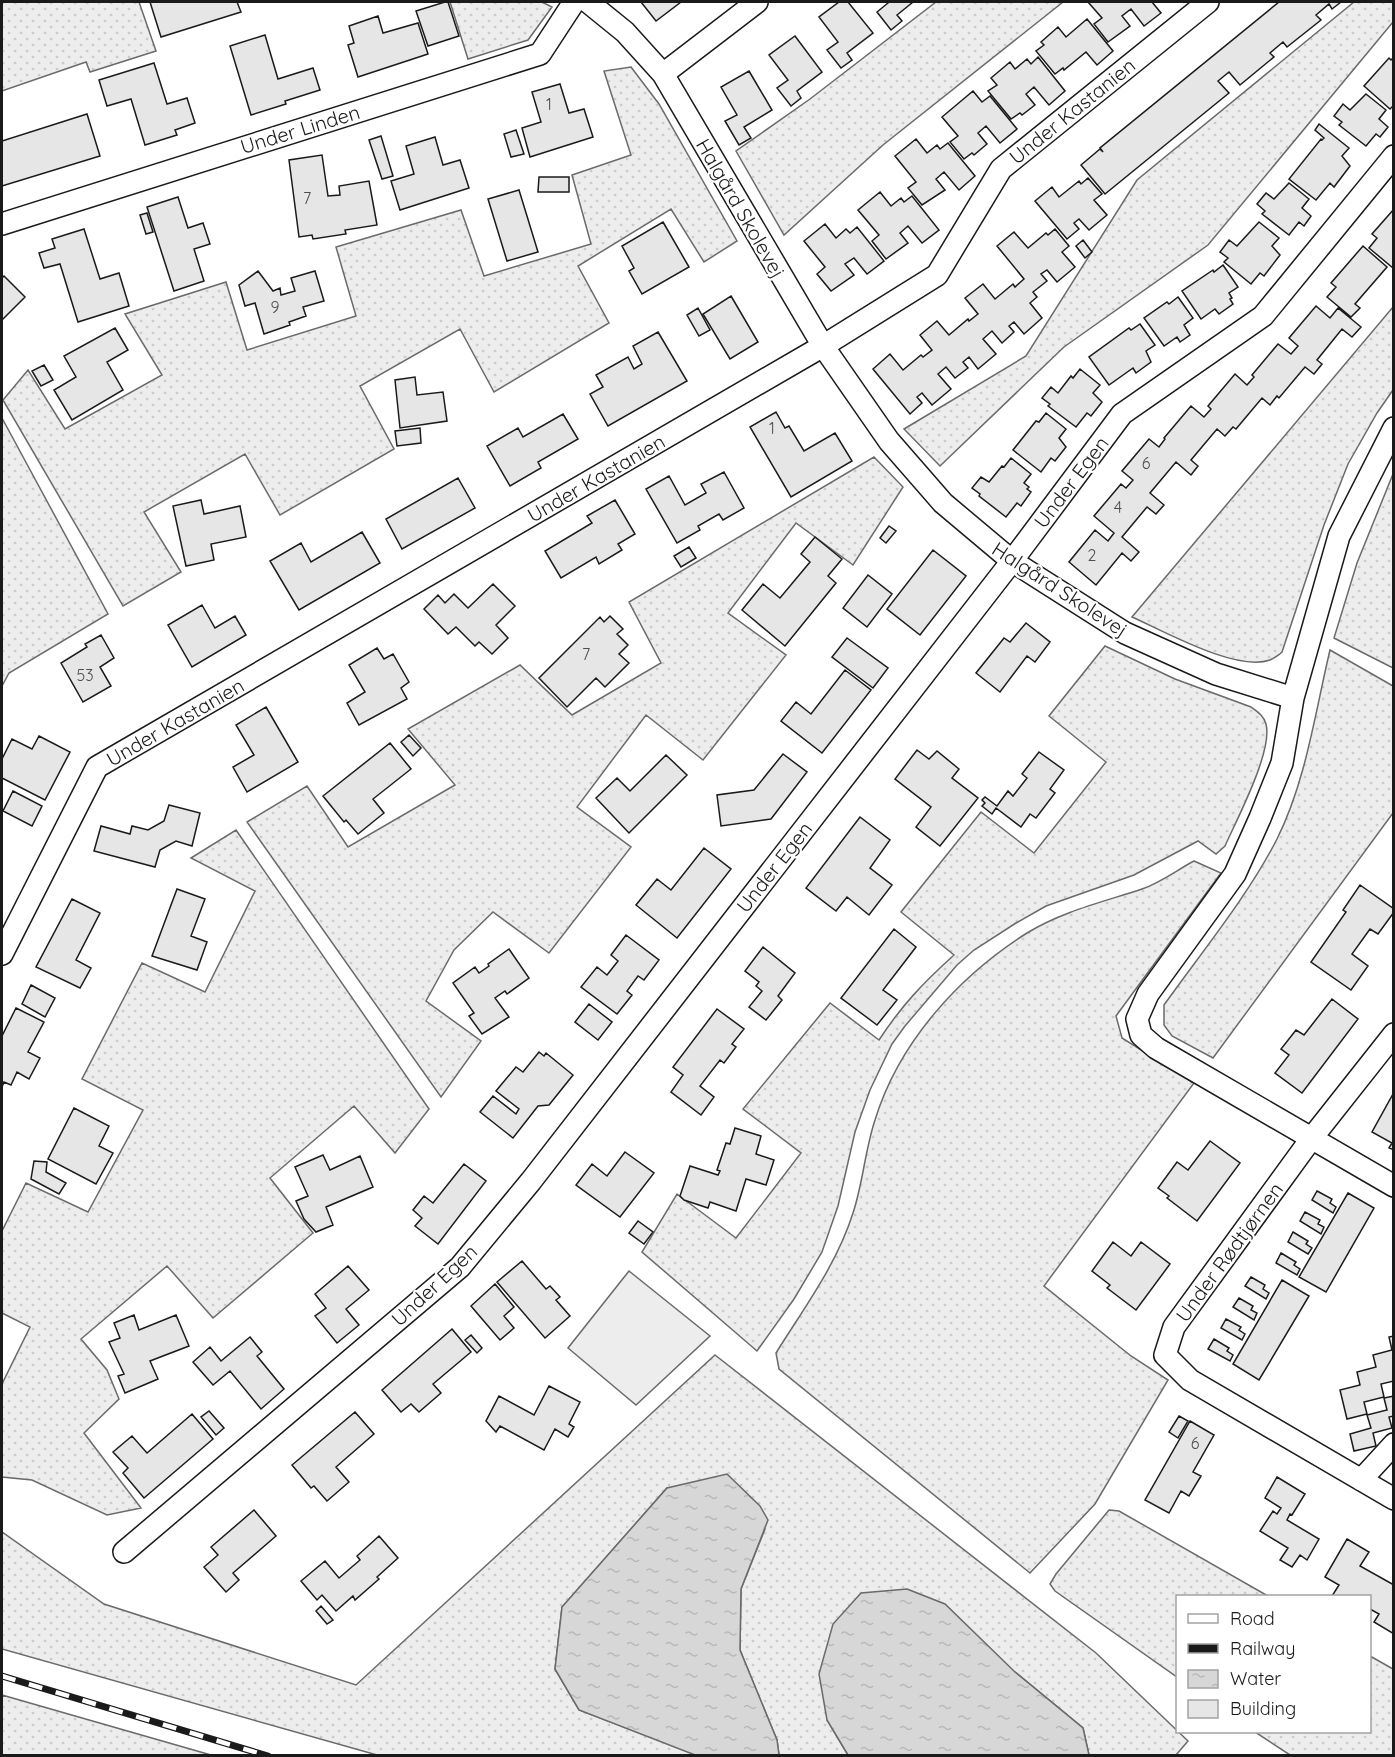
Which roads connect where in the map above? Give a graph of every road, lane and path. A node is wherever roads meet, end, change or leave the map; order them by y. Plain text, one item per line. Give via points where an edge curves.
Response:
1 (574, 2) edge
2 (588, 2) edge
3 (757, 2) edge
4 (1208, 2) edge
5 (663, 74) junction
6 (1394, 156) edge
7 (2, 224) edge
8 (823, 346) junction
9 (1394, 428) edge
10 (1012, 561) junction
11 (1293, 698) junction
12 (2, 954) edge
13 (1394, 1034) edge
14 (1311, 1139) junction
15 (1394, 1186) edge
16 (1394, 1444) edge
17 (1361, 1480) junction
18 (1394, 1499) edge
19 (124, 1552) dead end

1 - 7 street, Under Linden via 540,54
2 - 5 street, Halgård Skolevej via 625,32
3 - 5 street
4 - 8 street, Under Kastanien via 1001,169 937,275
5 - 8 street, Halgård Skolevej
6 - 10 street, Under Egen via 1263,315 1122,414
8 - 10 street, Halgård Skolevej via 889,441 935,494
8 - 12 street, Under Kastanien via 97,767
9 - 11 street via 1340,536
10 - 11 street, Halgård Skolevej via 1125,633 1216,674
10 - 19 street, Under Egen via 460,1267
11 - 14 street via 1282,763 1235,874 1148,994 1137,1019 1141,1035 1156,1048
13 - 14 street
14 - 15 street
14 - 17 street, Under Rødtjørnen via 1174,1327 1165,1355 1190,1380
16 - 17 street
17 - 18 street, Under Rødtjørnen

